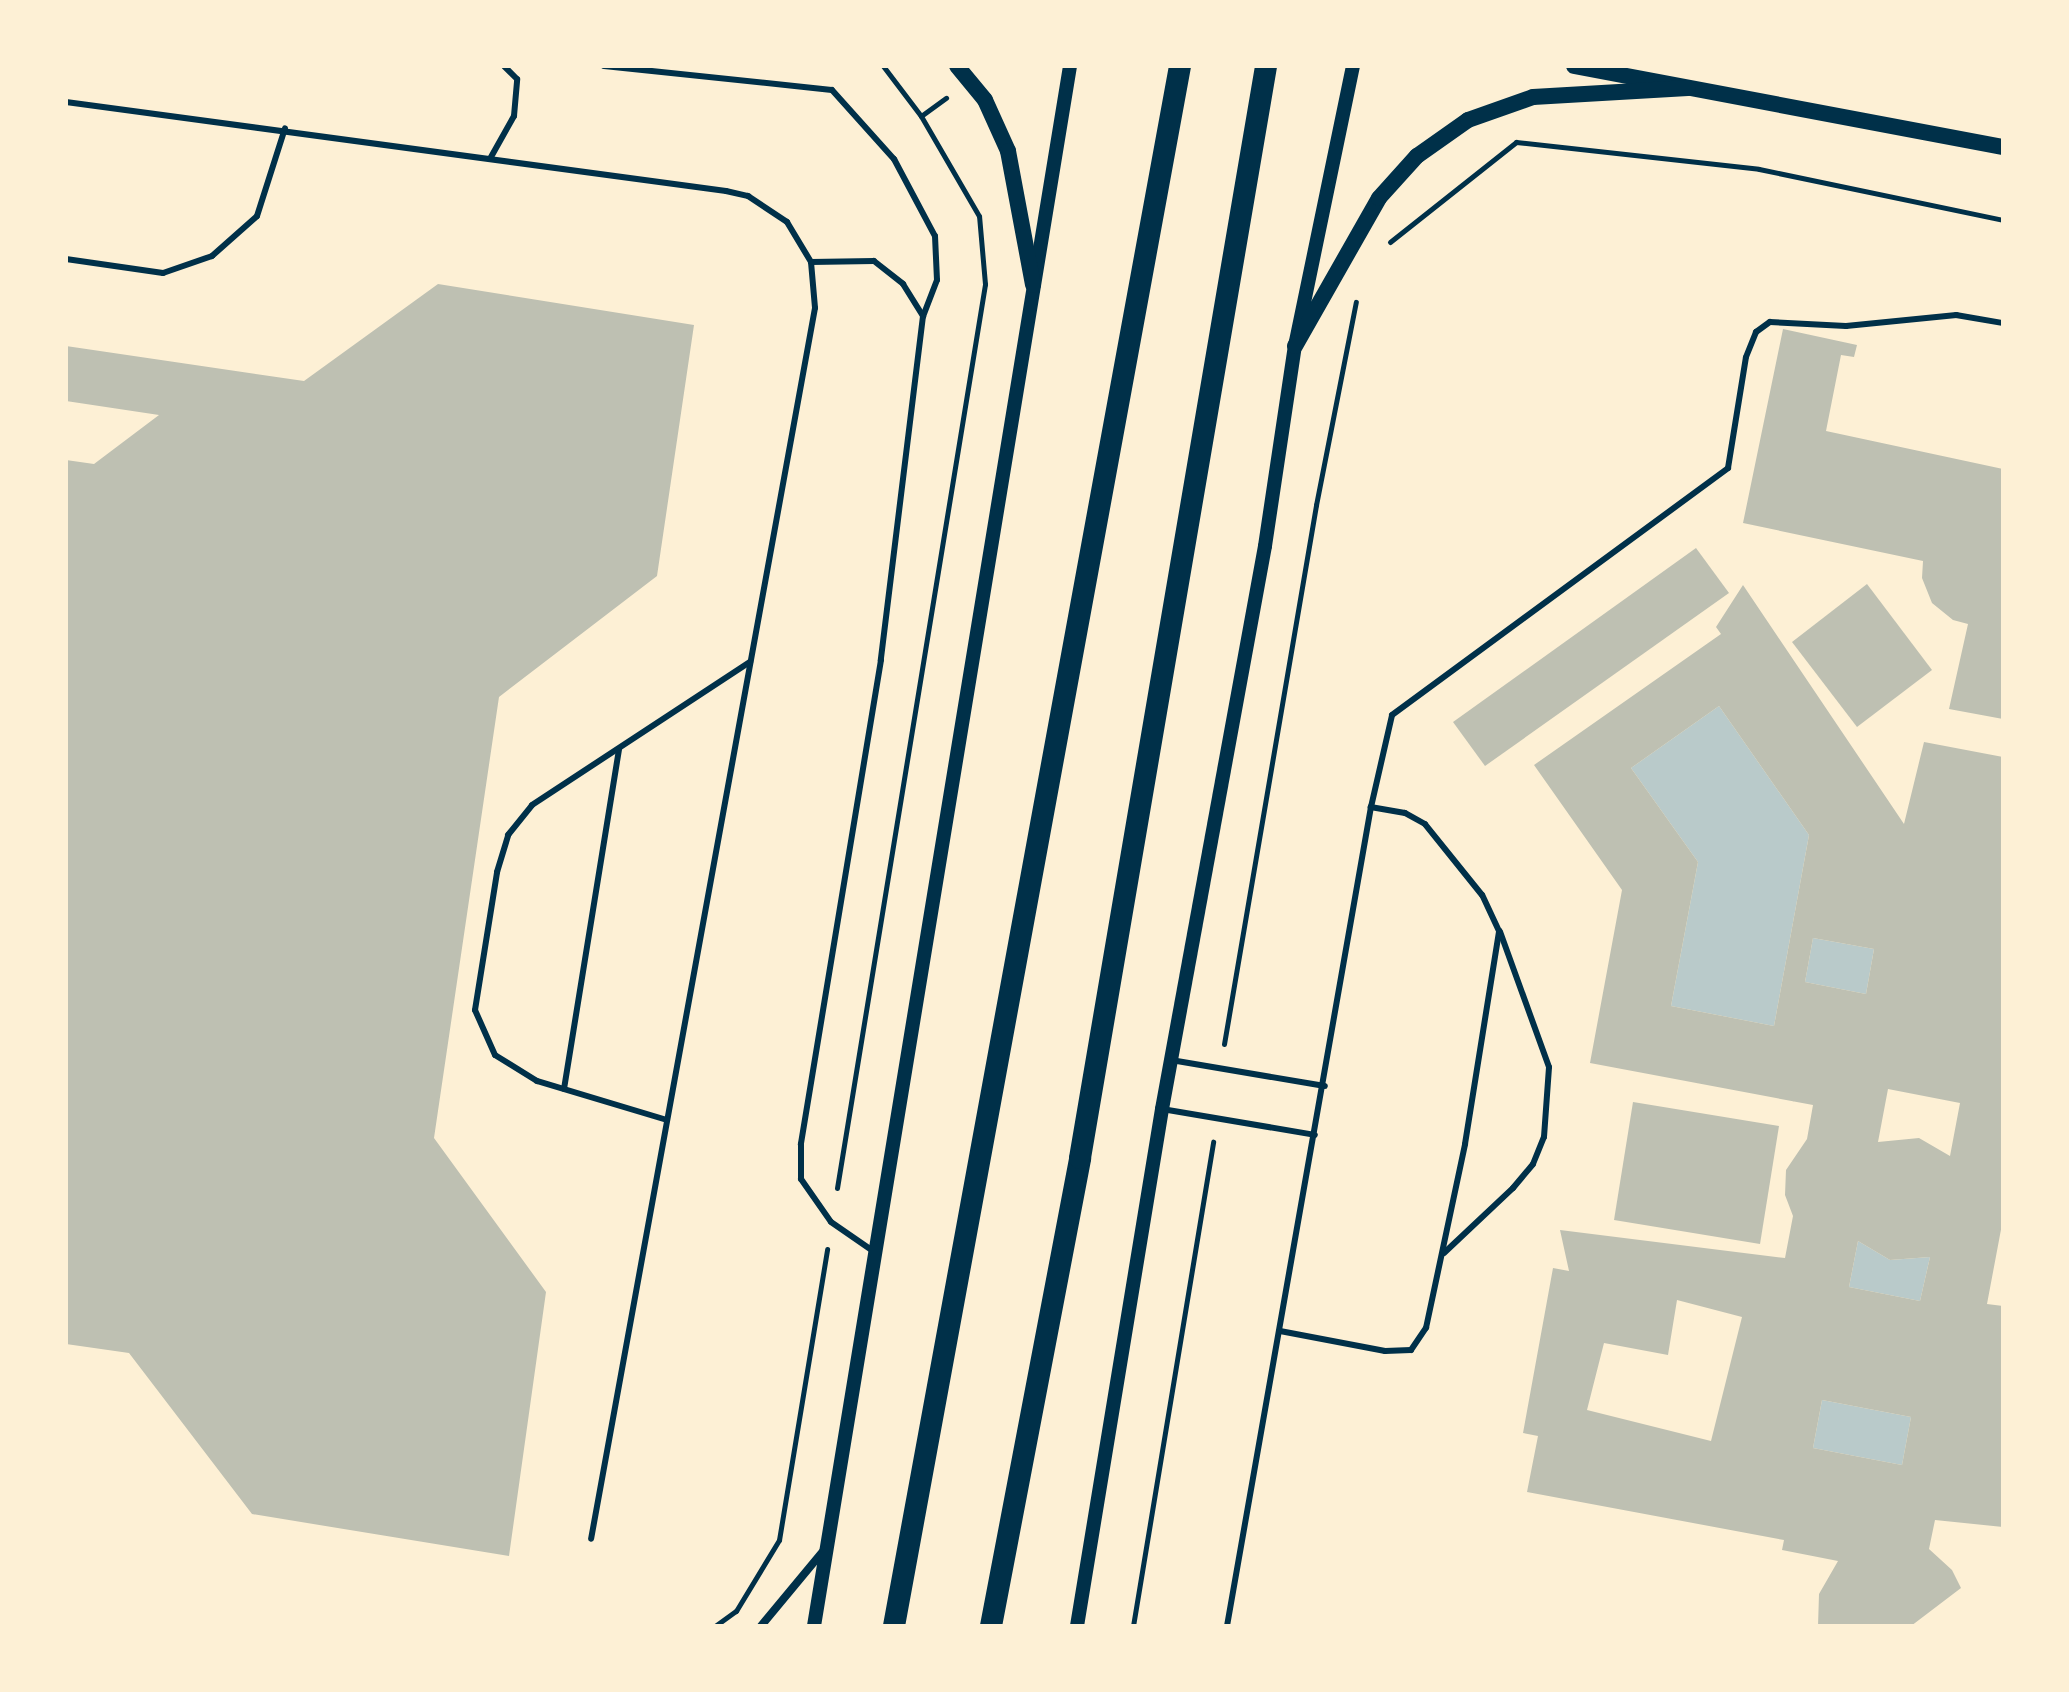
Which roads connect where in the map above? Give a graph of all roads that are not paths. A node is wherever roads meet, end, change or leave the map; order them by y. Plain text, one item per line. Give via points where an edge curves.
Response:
1 (504, 66) edge
2 (604, 66) edge
3 (957, 66) edge
4 (1070, 66) edge
5 (1180, 66) edge
6 (1266, 66) edge
7 (1353, 66) edge
8 (1574, 66) edge
9 (1688, 88) junction
10 (66, 102) edge
11 (285, 128) junction
12 (2003, 147) edge
13 (491, 157) junction
14 (66, 259) edge
15 (811, 262) junction
16 (1033, 285) junction
17 (923, 316) junction
18 (2003, 323) edge
19 (1295, 346) junction
20 (750, 662) junction
21 (619, 748) junction
22 (1371, 807) junction
23 (1499, 931) junction
24 (1171, 1060) junction
25 (1325, 1086) junction
26 (564, 1089) junction
27 (1162, 1109) junction
28 (667, 1120) junction
29 (1315, 1135) junction
30 (876, 1253) junction
31 (1442, 1255) junction
32 (1280, 1331) junction
33 (591, 1539) dead end
34 (828, 1545) junction
35 (761, 1626) edge
36 (814, 1626) edge
37 (894, 1626) edge
38 (991, 1626) edge
39 (1077, 1626) edge
40 (1227, 1626) edge

1 - 13 lane via 517,79 514,116
2 - 17 lane via 832,90 894,159 935,236 937,280
3 - 16 main road via 985,100 1008,151
4 - 16 street
5 - 37 highway
6 - 38 highway via 1080,1158
7 - 19 street
8 - 9 main road
9 - 12 main road
9 - 19 main road via 1533,97 1468,120 1417,156 1379,198
10 - 11 lane
11 - 13 lane
11 - 14 lane via 257,216 212,256 163,273
13 - 15 lane via 748,196 787,222
15 - 17 lane via 874,261 903,284
15 - 20 lane via 815,308
16 - 30 street
17 - 30 lane via 881,660 801,1144 801,1179 831,1222
18 - 22 lane via 1956,315 1846,326 1770,322 1756,332 1746,357 1728,468 1392,715
19 - 24 street via 1265,546
20 - 21 lane
20 - 28 lane
21 - 26 lane
21 - 26 lane via 532,805 508,835 477,985 475,1010 495,1055 514,1071
22 - 23 lane via 1405,813 1425,824 1482,895
22 - 25 lane
23 - 31 lane
23 - 31 lane via 1549,1067 1544,1137 1533,1164
24 - 25 lane
24 - 27 street
25 - 29 lane
26 - 28 lane
27 - 29 lane
27 - 39 street
28 - 33 lane
29 - 32 lane
30 - 34 street
31 - 32 lane via 1426,1328 1411,1350 1385,1351
32 - 40 lane
34 - 35 street
34 - 36 street

